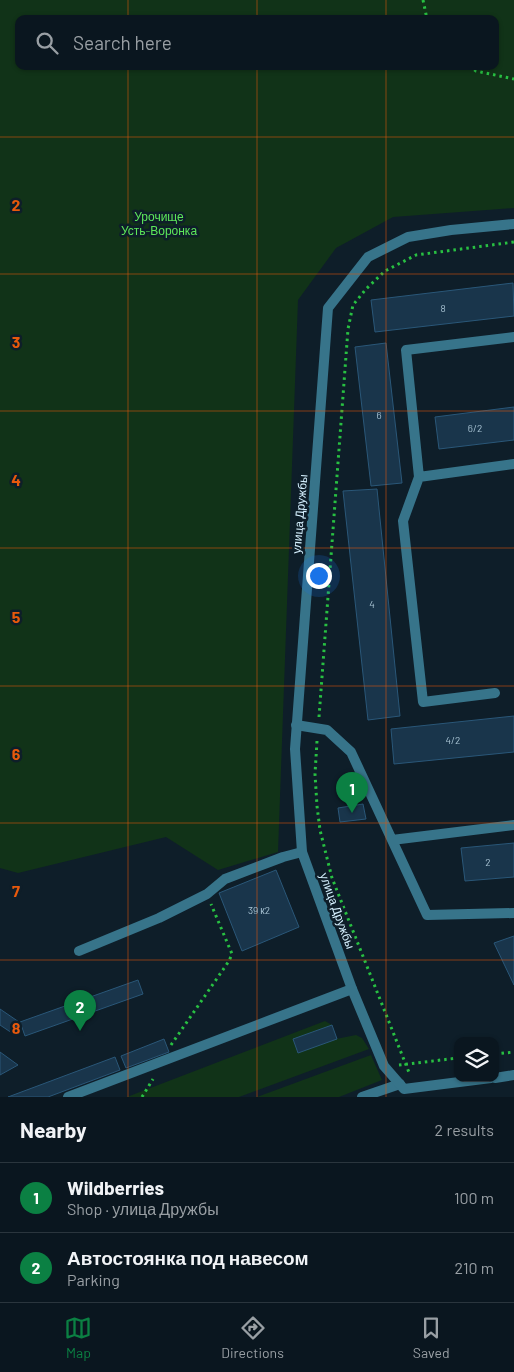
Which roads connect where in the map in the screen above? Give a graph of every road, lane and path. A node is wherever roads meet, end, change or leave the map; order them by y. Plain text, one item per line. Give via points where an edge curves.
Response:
1 (423, 0) edge
2 (426, 15) edge
3 (476, 70) edge
4 (514, 79) edge
5 (514, 224) edge
6 (514, 242) edge
7 (514, 337) edge
8 (514, 464) edge
9 (419, 476) junction
10 (494, 694) dead end
11 (296, 725) junction
12 (318, 728) junction
13 (514, 825) edge
14 (392, 840) junction
15 (302, 852) junction
16 (207, 894) junction
17 (514, 914) edge
18 (79, 951) dead end
19 (352, 989) junction
20 (514, 1052) edge
21 (499, 1054) edge
22 (454, 1058) edge
23 (164, 1060) junction
24 (406, 1064) junction
25 (384, 1066) junction
26 (514, 1075) edge
27 (499, 1077) edge
28 (461, 1082) edge
29 (400, 1084) junction
30 (415, 1088) junction
31 (68, 1097) edge
32 (142, 1097) edge
33 (362, 1097) edge

1 - 2 path
3 - 4 path
5 - 11 street, улица Дружбы via 408,237 368,257 328,308
6 - 12 path via 416,255 385,271 353,306 348,329
7 - 9 street via 406,350
8 - 9 street
9 - 10 street via 403,521 423,702
11 - 12 street
11 - 15 street, улица Дружбы via 294,749
12 - 14 street via 326,730 351,752
12 - 24 path via 317,806 332,878
13 - 14 street
14 - 17 street via 427,915
15 - 16 street via 225,879
15 - 19 street, улица Дружбы
16 - 18 street
16 - 23 path via 232,954 173,1041
19 - 23 street
19 - 25 street, улица Дружбы
20 - 21 path
22 - 24 path
23 - 31 street
23 - 32 path
24 - 25 path
24 - 30 path
25 - 29 street, улица Дружбы
26 - 27 street
28 - 30 street
29 - 30 street via 404,1089
29 - 33 street

